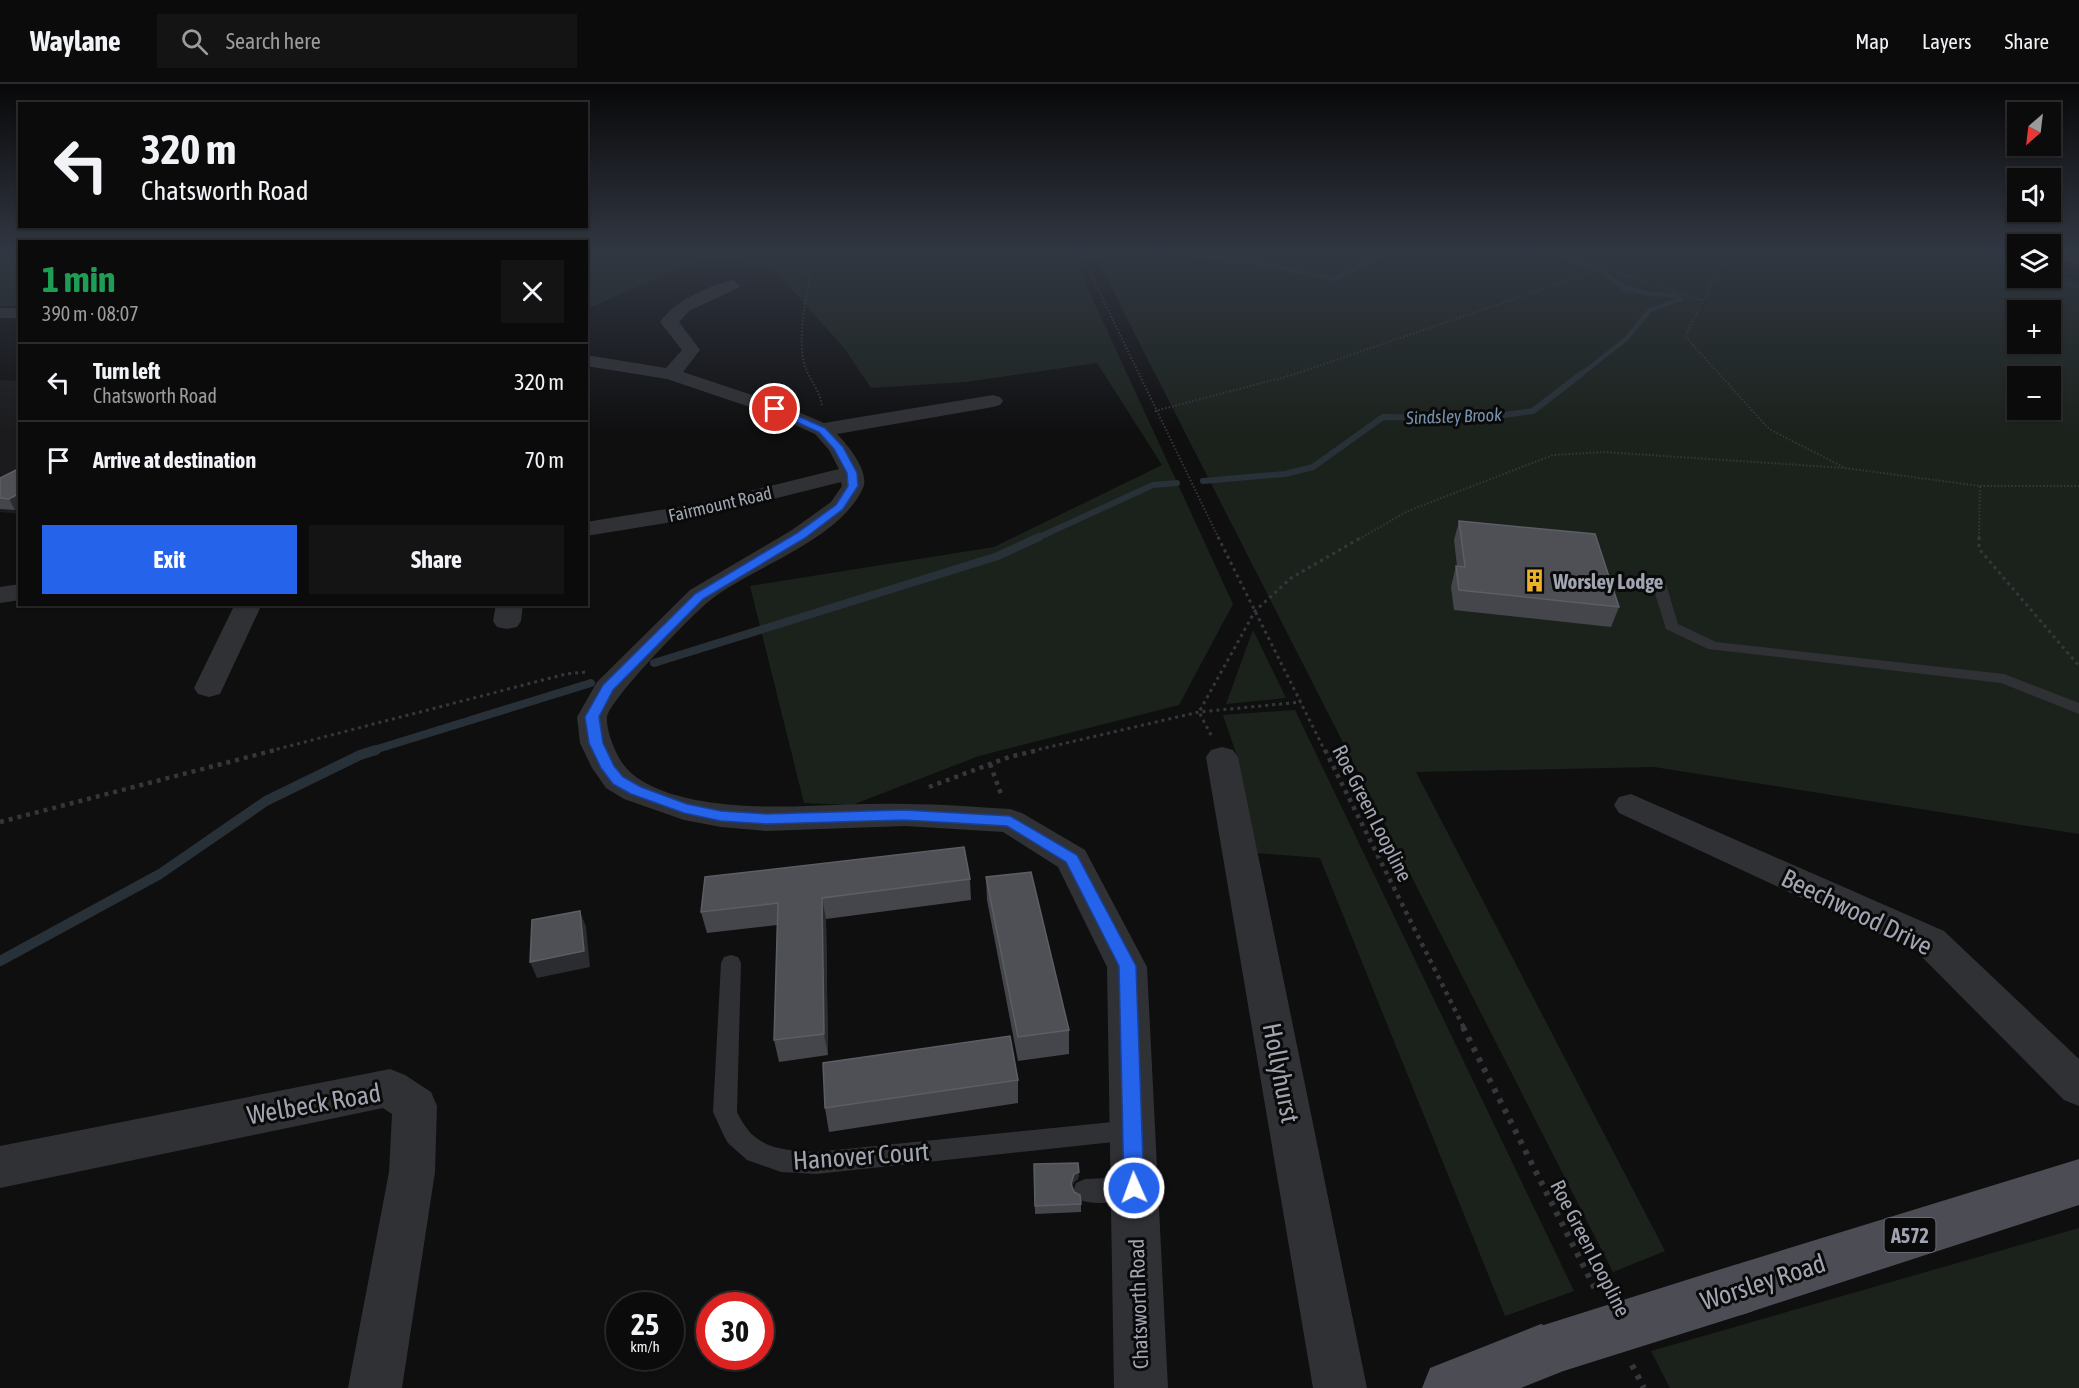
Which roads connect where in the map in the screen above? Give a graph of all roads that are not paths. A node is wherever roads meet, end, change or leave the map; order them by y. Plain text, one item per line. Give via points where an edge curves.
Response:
1 (679, 311) edge
2 (0, 313) edge
3 (18, 313) edge
4 (588, 360) edge
5 (671, 374) junction
6 (993, 401) dead end
7 (822, 430) junction
8 (852, 473) junction
9 (588, 529) edge
10 (1659, 584) dead end
11 (18, 592) edge
12 (0, 595) edge
13 (248, 606) edge
14 (209, 688) dead end
15 (2079, 709) edge
16 (1222, 757) road end
17 (1631, 805) dead end
18 (730, 963) dead end
19 (2079, 1087) edge
20 (1132, 1130) junction
21 (0, 1167) edge
22 (2079, 1182) edge
23 (1134, 1188) junction
24 (1085, 1191) dead end
25 (375, 1388) edge
26 (1141, 1388) edge
27 (1340, 1388) edge
28 (1450, 1388) edge

1 - 5 street via 669,322 691,350
2 - 3 street
4 - 5 street
5 - 7 street via 775,409
6 - 7 street
7 - 8 street via 838,447
8 - 9 street, Fairmount Road via 697,511
8 - 20 street, Chatsworth Road via 853,486 840,507 699,596 608,688 592,717 596,743 618,780 636,791 684,808 721,816 766,819 904,815 1010,821 1072,859 1127,966
10 - 15 lane via 1671,626 1713,646 2004,680
11 - 12 street
13 - 14 street
16 - 27 street, Hollyhurst
17 - 19 street, Beechwood Drive via 1929,941
18 - 20 lane, Hanover Court via 725,1112 736,1136 756,1152 780,1161 816,1163
20 - 23 street, Chatsworth Road
21 - 25 street, Welbeck Road via 390,1088 415,1106 411,1172
22 - 28 main road, Worsley Road / A572, bridge via 1541,1352
23 - 24 lane
23 - 26 street, Chatsworth Road

